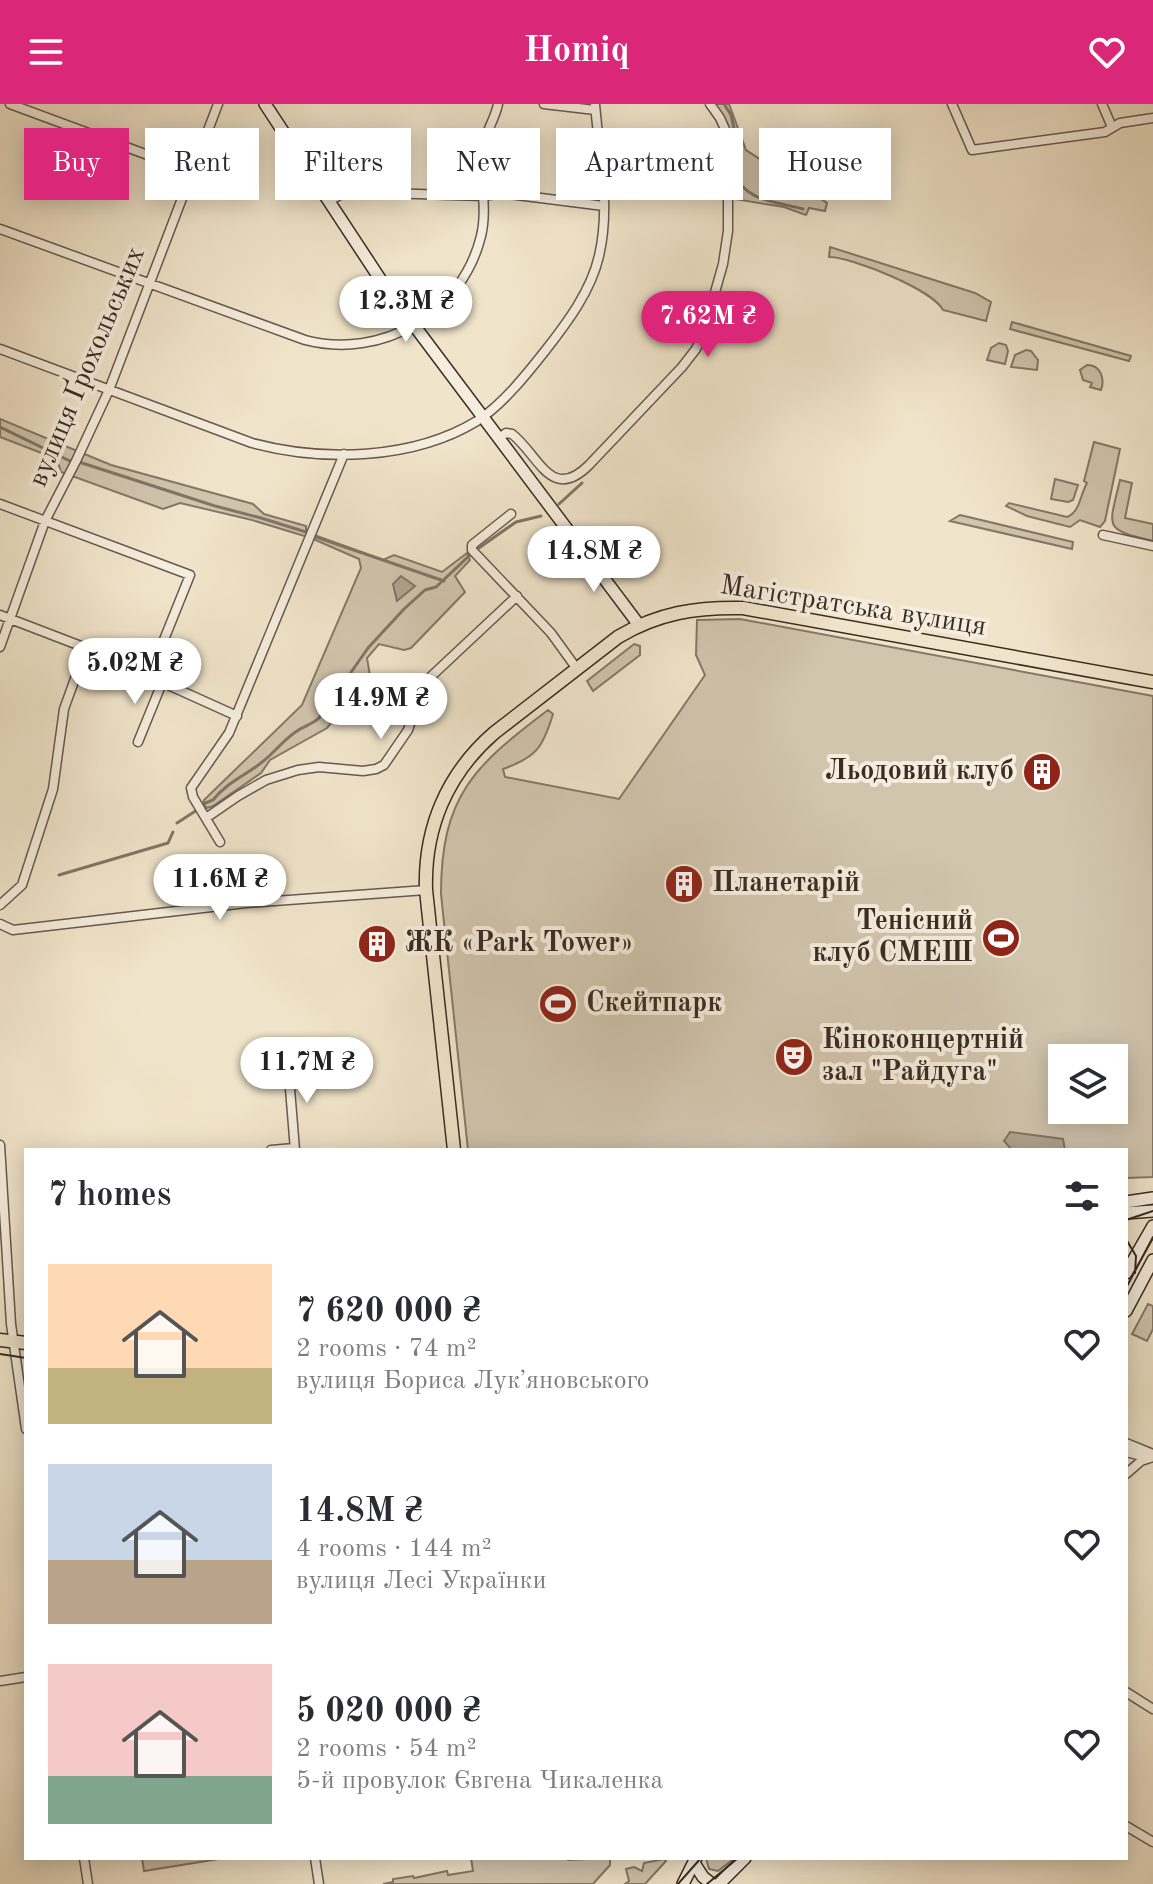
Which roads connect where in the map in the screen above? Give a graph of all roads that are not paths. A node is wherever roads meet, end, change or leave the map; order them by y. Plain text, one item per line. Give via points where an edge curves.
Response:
1 (10, 104) edge
2 (218, 104) edge
3 (265, 104) edge
4 (498, 104) edge
5 (544, 104) edge
6 (710, 104) edge
7 (952, 104) edge
8 (1102, 104) edge
9 (595, 107) edge
10 (1153, 118) edge
11 (1112, 127) junction
12 (208, 128) edge
13 (489, 128) edge
14 (145, 154) edge
15 (427, 194) edge
16 (540, 197) edge
17 (181, 200) edge
18 (484, 200) edge
19 (329, 201) junction
20 (604, 206) junction
21 (0, 229) edge
22 (150, 285) junction
23 (414, 326) junction
24 (0, 349) edge
25 (109, 390) junction
26 (483, 416) junction
27 (499, 438) junction
28 (344, 454) junction
29 (0, 504) edge
30 (511, 514) dead end
31 (45, 521) junction
32 (1103, 535) dead end
33 (1153, 546) edge
34 (517, 596) junction
35 (0, 615) edge
36 (10, 619) junction
37 (639, 625) junction
38 (0, 647) edge
39 (86, 648) junction
40 (577, 669) junction
41 (149, 677) junction
42 (1153, 682) edge
43 (162, 683) junction
44 (237, 716) junction
45 (138, 742) dead end
46 (206, 818) junction
47 (220, 842) dead end
48 (426, 890) junction
49 (0, 905) edge
50 (0, 924) edge
51 (288, 1064) dead end
52 (0, 1145) edge
53 (295, 1148) edge
54 (454, 1148) edge
55 (1149, 1201) edge
56 (1128, 1202) edge
57 (1153, 1211) edge
58 (1128, 1213) edge
59 (1153, 1226) edge
60 (1153, 1260) edge
61 (1128, 1270) edge
62 (1128, 1307) edge
63 (0, 1340) edge
64 (20, 1342) edge
65 (24, 1400) edge
66 (1128, 1444) edge
67 (1128, 1452) edge
68 (1151, 1456) edge
69 (1128, 1473) edge
70 (24, 1677) edge
71 (0, 1681) edge
72 (1128, 1693) edge
73 (1153, 1709) edge
74 (1128, 1827) edge
75 (1153, 1842) edge
76 (84, 1860) edge
77 (315, 1860) edge
78 (695, 1860) edge
79 (743, 1860) edge
80 (88, 1884) edge
81 (319, 1884) edge
82 (683, 1884) edge
83 (712, 1884) edge
84 (719, 1884) edge

1 - 14 street
2 - 12 street, вулиця Ґрохольських
3 - 19 main road
4 - 13 street
5 - 9 street
6 - 27 street via 728,136 728,231 696,349 573,478 551,476 512,434
7 - 11 street via 972,150
8 - 11 street
9 - 20 street
10 - 11 street
15 - 19 street via 351,192
16 - 20 street
17 - 22 street, вулиця Ґрохольських
18 - 23 street via 481,236 470,261 443,301
19 - 23 main road
20 - 26 street via 597,265 582,296 536,363
21 - 22 street
22 - 23 street via 326,344 376,341
22 - 25 street, вулиця Ґрохольських
23 - 26 main road
24 - 25 street
25 - 28 street via 252,443
25 - 31 street, вулиця Ґрохольських
26 - 27 main road
26 - 28 street via 443,438
27 - 37 main road
28 - 44 street
29 - 31 street
30 - 34 street via 472,545 472,551
31 - 36 street, вулиця Ґрохольських
31 - 41 street via 190,575
32 - 33 street
34 - 40 street
34 - 46 street via 423,684 408,730 384,765 363,771 298,770 266,780
35 - 36 street
36 - 38 street, вулиця Ґрохольських
36 - 39 street
37 - 40 main road, Магістратська вулиця
37 - 42 main road, Магістратська вулиця via 681,611 743,608
39 - 41 street
39 - 49 street via 64,709 53,789 22,885
40 - 48 main road, Магістратська вулиця via 494,733 459,770 431,830
41 - 43 street
43 - 44 street
43 - 45 street
44 - 46 street via 191,788
46 - 47 street
48 - 50 street via 246,903 13,930
48 - 54 main road, Магістратська вулиця
51 - 53 street
52 - 64 street
55 - 56 main road
57 - 58 main road
59 - 61 main road
60 - 62 main road
63 - 64 main road
64 - 65 street
66 - 68 street
67 - 68 street
68 - 69 street
70 - 71 street
72 - 73 street
74 - 75 street
76 - 80 street
77 - 81 street
78 - 82 main road
78 - 83 main road
79 - 84 main road

